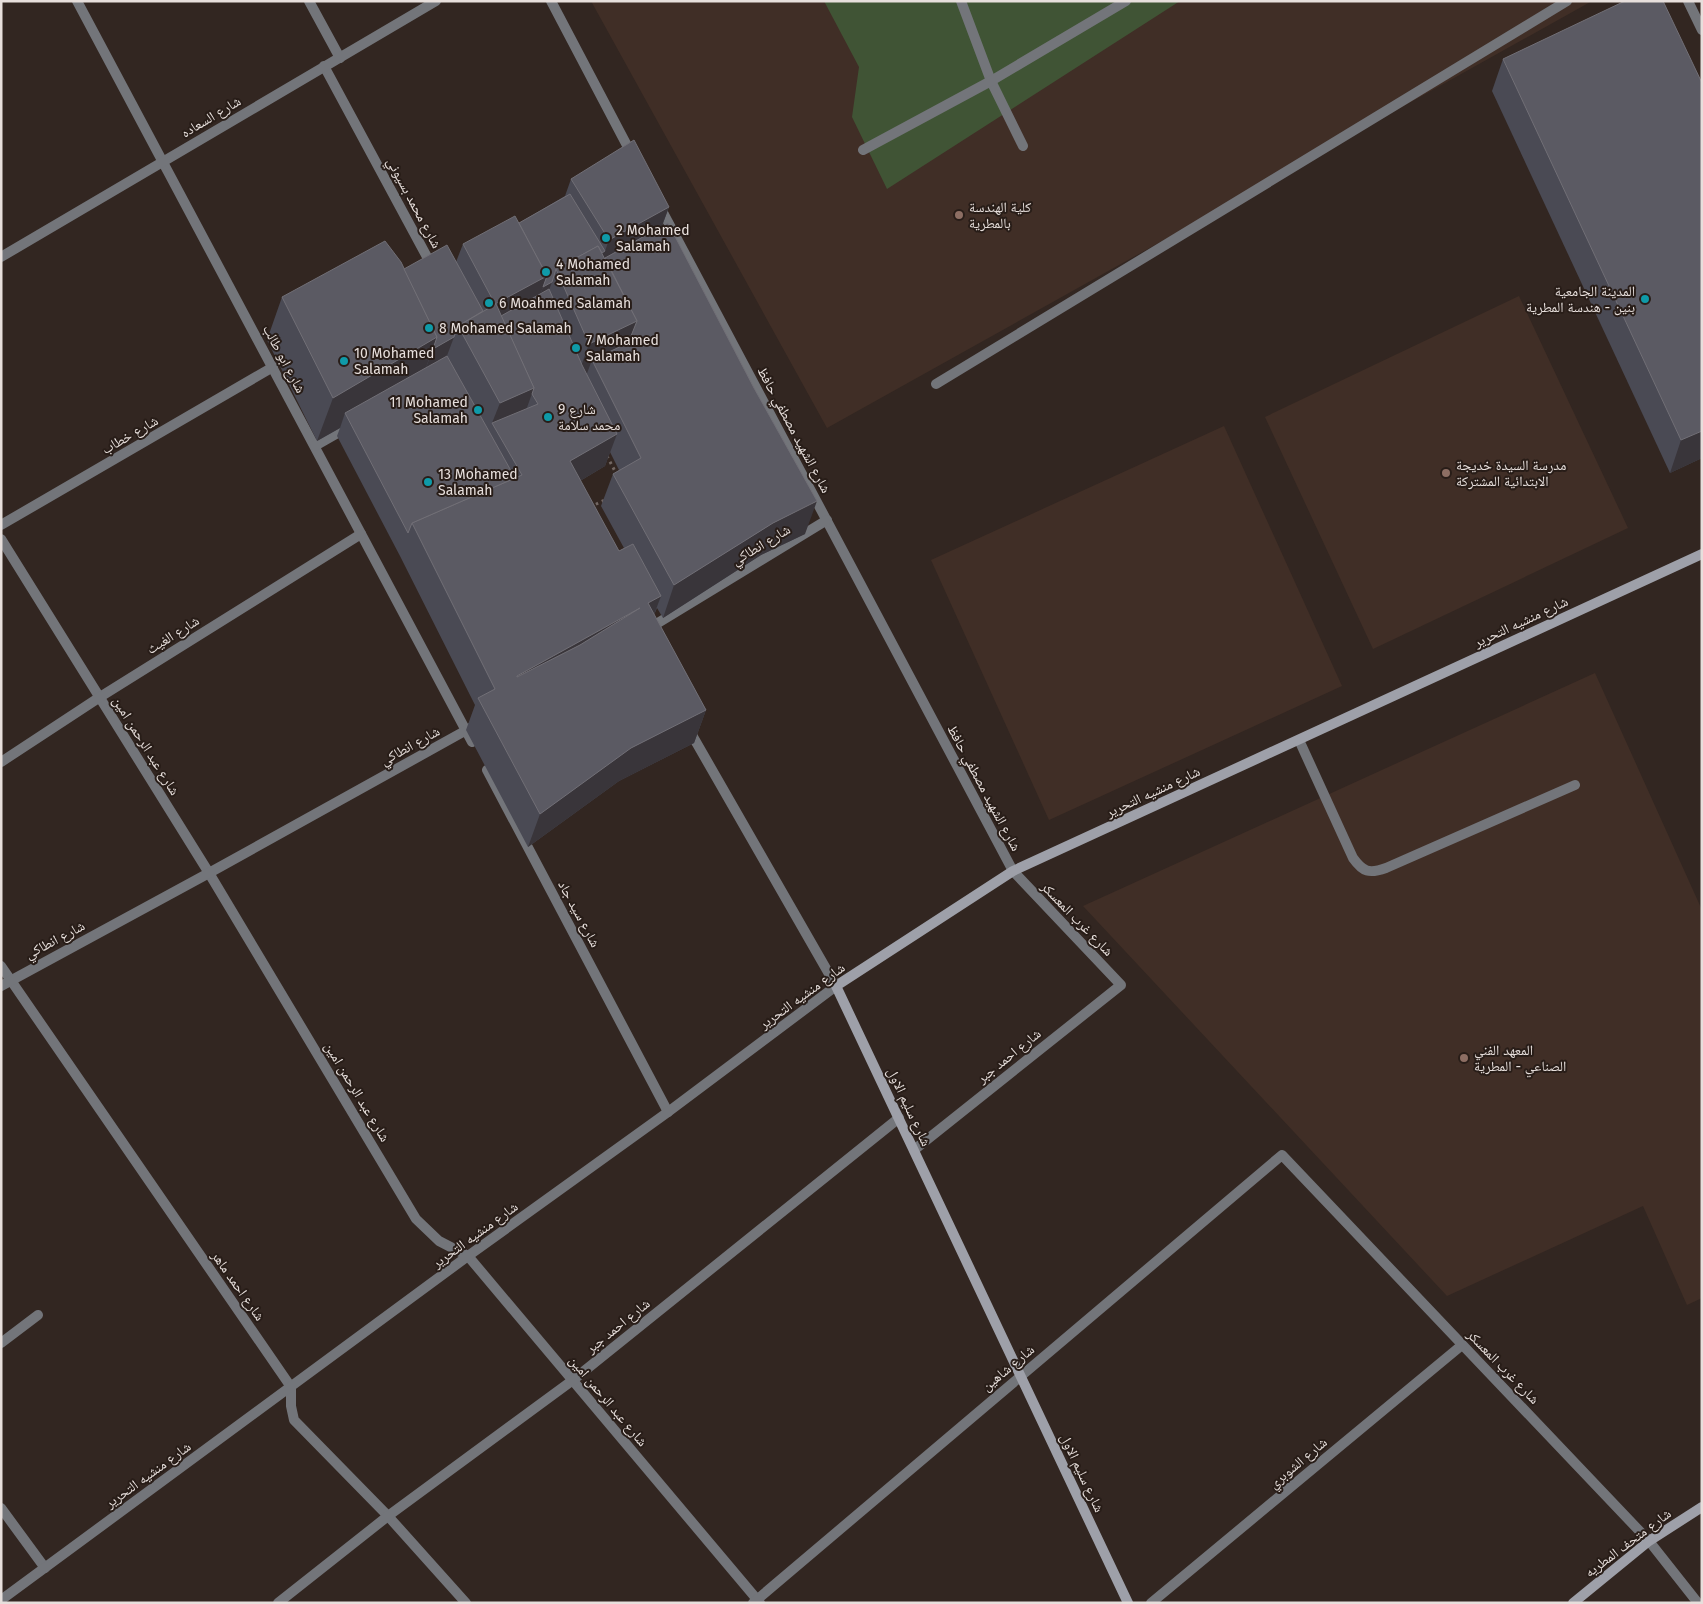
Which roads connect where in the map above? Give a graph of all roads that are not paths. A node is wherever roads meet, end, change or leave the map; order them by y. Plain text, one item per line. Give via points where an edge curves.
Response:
1 (77, 1) edge
2 (309, 1) edge
3 (436, 1) edge
4 (551, 1) edge
5 (961, 1) edge
6 (1126, 1) edge
7 (1567, 1) edge
8 (1688, 1) edge
9 (1702, 30) edge
10 (340, 58) junction
11 (324, 66) junction
12 (991, 82) junction
13 (1023, 146) dead end
14 (863, 150) dead end
15 (163, 162) junction
16 (637, 163) edge
17 (655, 197) edge
18 (1, 257) edge
19 (437, 274) edge
20 (273, 368) junction
21 (936, 384) dead end
22 (357, 422) edge
23 (315, 446) junction
24 (827, 520) junction
25 (1, 526) edge
26 (362, 534) junction
27 (1, 539) edge
28 (1702, 554) edge
29 (636, 637) edge
30 (100, 697) junction
31 (483, 721) edge
32 (685, 722) edge
33 (466, 730) junction
34 (1298, 740) junction
35 (1, 762) edge
36 (1575, 785) dead end
37 (1013, 871) junction
38 (209, 873) junction
39 (1, 966) edge
40 (11, 980) junction
41 (1120, 985) joint
42 (1, 986) edge
43 (836, 986) junction
44 (668, 1112) junction
45 (899, 1118) junction
46 (914, 1150) junction
47 (1282, 1154) joint
48 (468, 1256) junction
49 (38, 1316) dead end
50 (1, 1344) edge
51 (1462, 1345) junction
52 (1021, 1376) junction
53 (573, 1380) junction
54 (291, 1387) junction
55 (1702, 1507) edge
56 (1, 1508) edge
57 (388, 1516) junction
58 (1649, 1541) junction
59 (45, 1568) junction
60 (5, 1597) edge
61 (757, 1602) edge
62 (16, 1603) edge
63 (278, 1603) edge
64 (466, 1603) edge
65 (1128, 1603) edge
66 (1150, 1603) edge
67 (1572, 1603) edge
68 (1698, 1603) edge

1 - 15 street, شارع ابو طالب
2 - 10 street
3 - 10 street, شارع السعاده
4 - 16 street
5 - 12 street
6 - 12 street
7 - 21 street
8 - 9 street
10 - 11 street, شارع السعاده
11 - 15 street, شارع السعاده
11 - 19 street, شارع محمد بسيوني
12 - 13 street
12 - 14 street
15 - 18 street, شارع السعاده
15 - 20 street, شارع ابو طالب
17 - 24 street, شارع الشهيد مصطفي حافظ via 673,242
20 - 23 street, شارع ابو طالب
20 - 25 street, شارع خطاب
22 - 23 street
23 - 26 street, شارع ابو طالب
24 - 29 street, شارع انطاكي
24 - 37 street, شارع الشهيد مصطفي حافظ
26 - 30 street, شارع الغيث
26 - 33 street, شارع ابو طالب
27 - 30 street, شارع عبد الرحمن امين
28 - 34 street, شارع منشيه التحرير
30 - 35 street, شارع الغيث
30 - 38 street, شارع عبد الرحمن امين
31 - 33 street, شارع انطاكي
32 - 43 street, شارع سليم الاول
33 - 38 street, شارع انطاكي
33 - 44 street, شارع سيد جاد
34 - 36 street via 1353,858 1360,868 1373,872
34 - 37 street, شارع منشيه التحرير
37 - 41 street, شارع غرب المعسكر
37 - 43 street, شارع منشيه التحرير
38 - 40 street, شارع انطاكي
38 - 48 street, شارع عبد الرحمن امين via 416,1219 439,1241
39 - 40 street, شارع احمد ماهر
40 - 42 street, شارع انطاكي
40 - 54 street, شارع احمد ماهر
41 - 46 street, شارع احمد جبر
43 - 44 street, شارع منشيه التحرير
43 - 45 street, شارع سليم الاول
44 - 48 street, شارع منشيه التحرير
45 - 46 street, شارع سليم الاول
45 - 53 street, شارع احمد جبر
46 - 52 street, شارع سليم الاول
47 - 51 street, شارع غرب المعسكر
47 - 52 street, شارع شاهين
48 - 53 street, شارع عبد الرحمن امين
48 - 54 street, شارع منشيه التحرير
49 - 50 street
51 - 58 street, شارع غرب المعسكر
51 - 66 street, شارع الشوبري
52 - 61 street, شارع شاهين
52 - 65 street, شارع سليم الاول
53 - 57 street, شارع احمد جبر
53 - 61 street, شارع عبد الرحمن امين
54 - 57 street via 290,1406 294,1420
54 - 59 street, شارع منشيه التحرير
55 - 58 street, شارع متحف المطريه
56 - 59 street
57 - 63 street, شارع احمد جبر
57 - 64 street
58 - 67 street, شارع متحف المطريه
58 - 68 street, شارع غرب المعسكر
59 - 60 street, شارع منشيه التحرير
60 - 62 street

